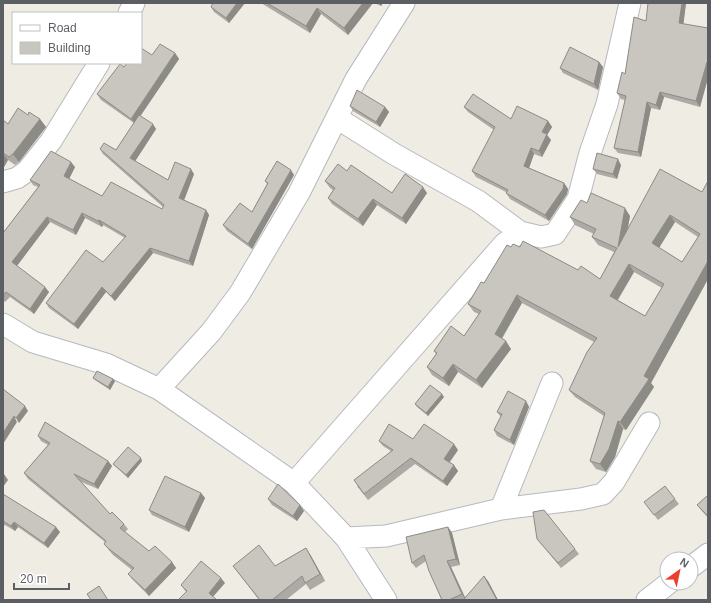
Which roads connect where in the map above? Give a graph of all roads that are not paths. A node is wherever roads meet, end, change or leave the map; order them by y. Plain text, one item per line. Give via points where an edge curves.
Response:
1 (134, 3) edge
2 (404, 3) edge
3 (630, 3) edge
4 (130, 12) edge
5 (98, 64) edge
6 (337, 118) junction
7 (3, 182) edge
8 (520, 232) junction
9 (3, 324) edge
10 (552, 383) dead end
11 (159, 390) junction
12 (649, 423) dead end
13 (294, 482) junction
14 (501, 509) junction
15 (346, 538) junction
16 (708, 554) edge
17 (699, 560) edge
18 (659, 591) edge
19 (386, 600) edge
20 (647, 600) edge

1 - 4 street
2 - 6 street via 356,79
3 - 8 street via 607,104 578,199 555,234 541,237
5 - 7 street via 52,141 27,171 17,178
6 - 8 street via 394,154 478,201
6 - 11 street via 299,193 240,293 211,332
8 - 13 street via 504,244
9 - 11 street via 34,342 106,364
10 - 14 street
11 - 13 street
12 - 14 street via 614,482 603,494
13 - 15 street
14 - 15 street via 386,536
15 - 19 street
16 - 17 street
18 - 20 street

